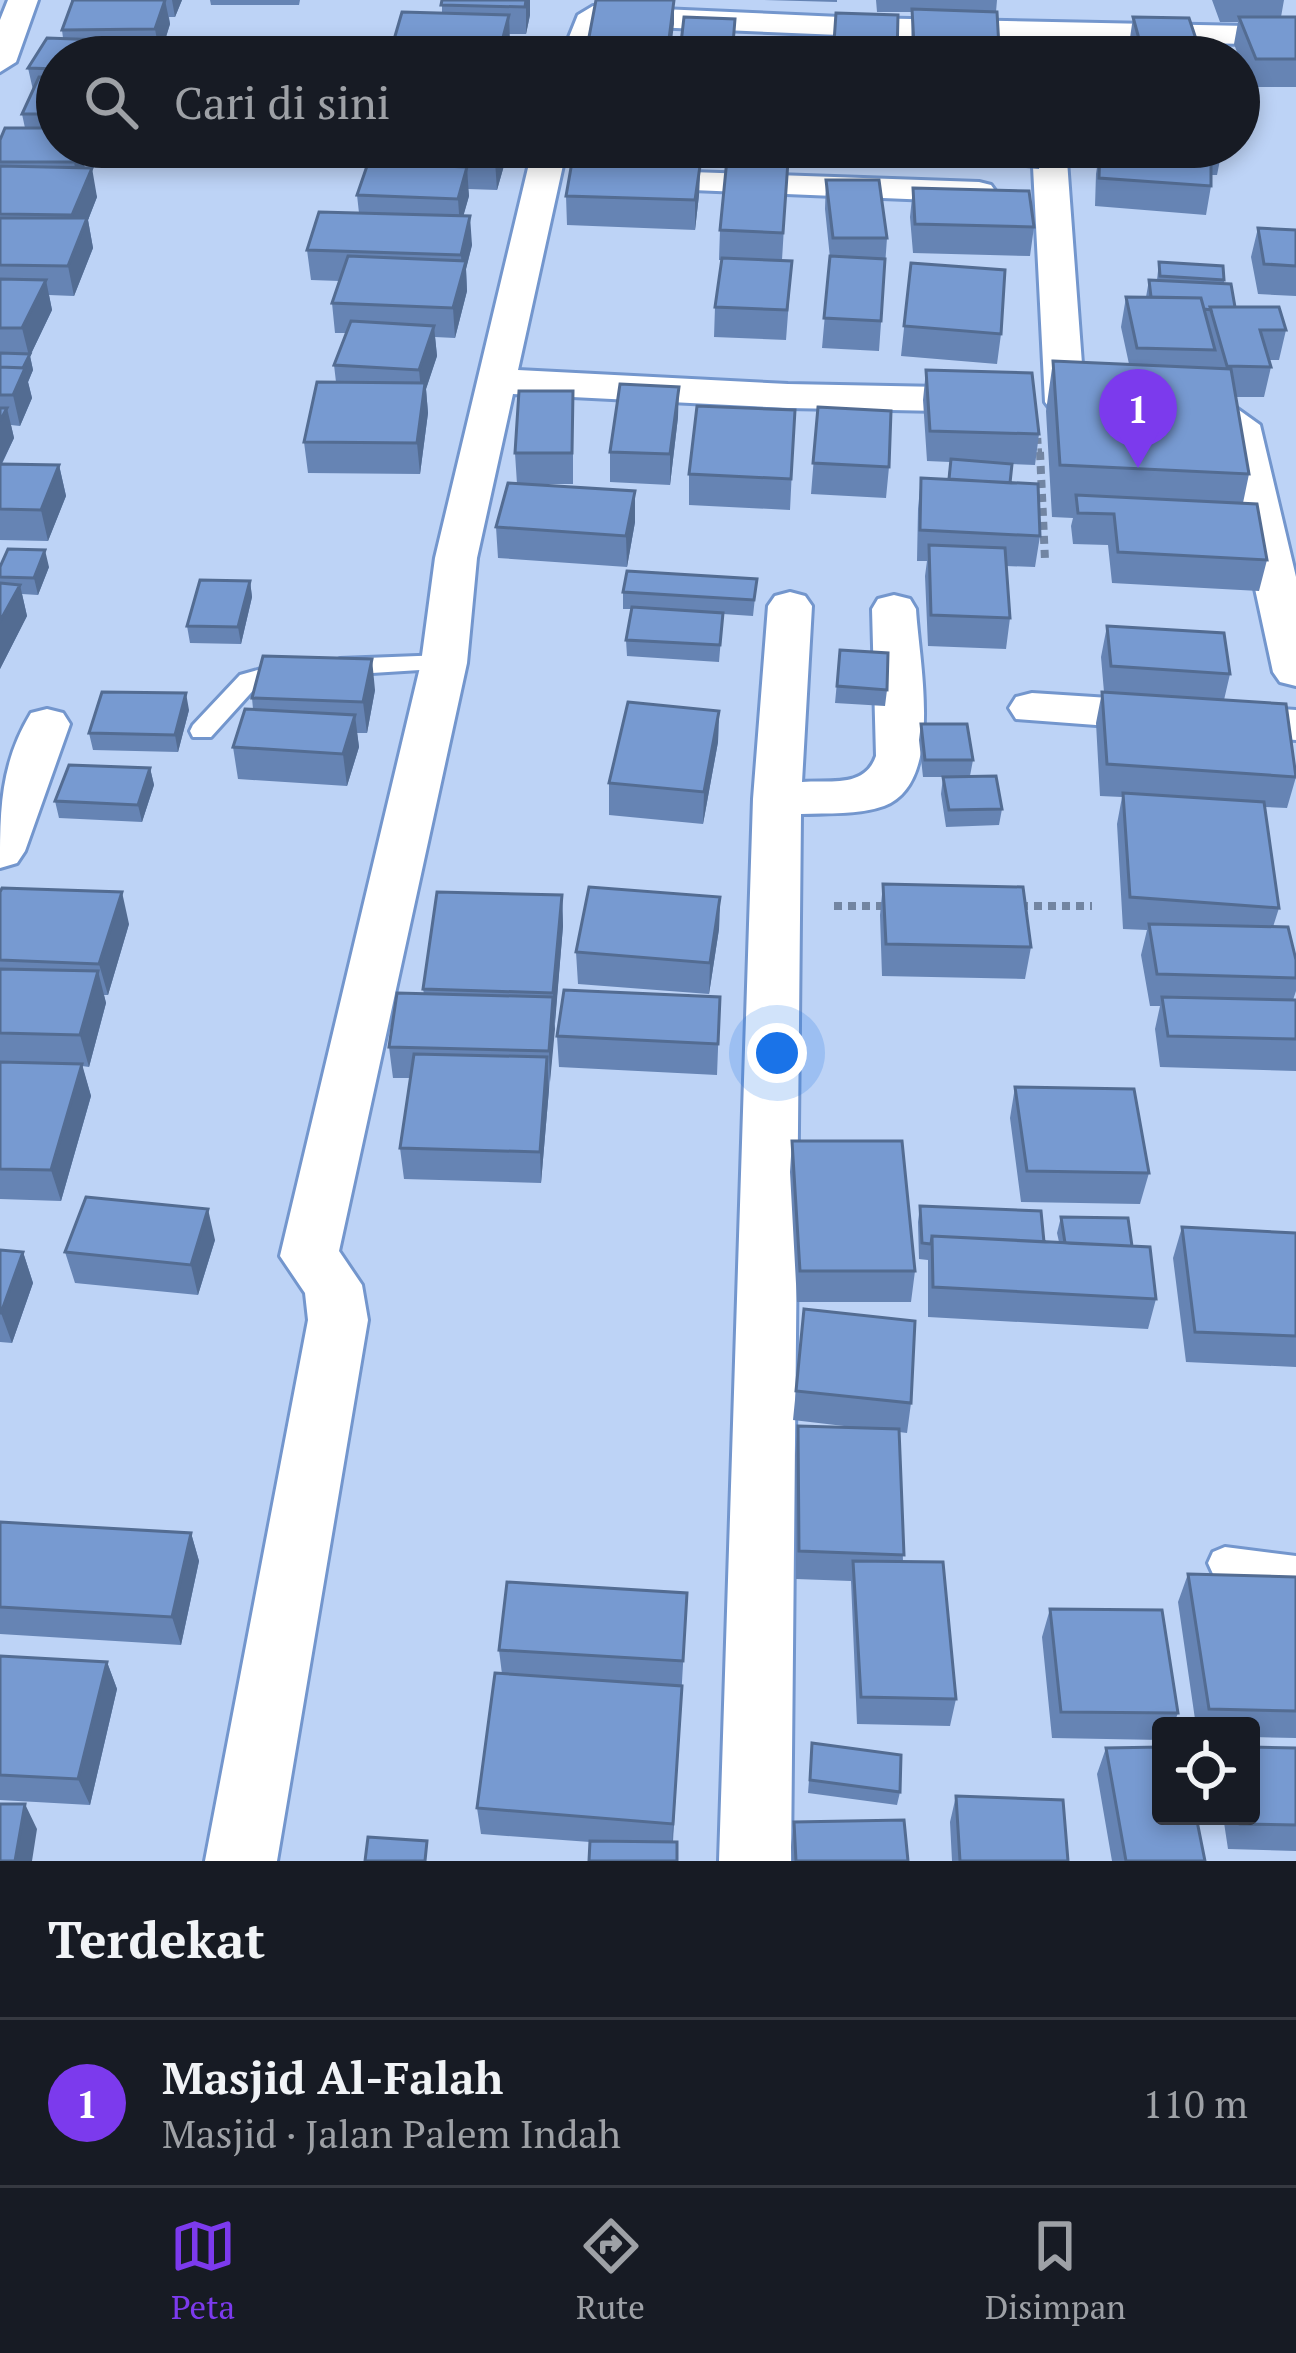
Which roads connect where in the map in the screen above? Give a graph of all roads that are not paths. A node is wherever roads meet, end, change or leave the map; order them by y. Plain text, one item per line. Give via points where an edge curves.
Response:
1 (23, 0) edge
2 (639, 9) edge
3 (864, 14) edge
4 (1028, 29) edge
5 (586, 36) edge
6 (1296, 36) edge
7 (0, 62) edge
8 (545, 168) edge
9 (636, 168) edge
10 (1040, 168) edge
11 (1028, 194) junction
12 (496, 380) junction
13 (1050, 401) junction
14 (1250, 470) junction
15 (1296, 473) edge
16 (790, 606) dead end
17 (894, 609) dead end
18 (444, 663) junction
19 (1296, 672) edge
20 (1032, 708) dead end
21 (47, 724) dead end
22 (1296, 725) edge
23 (202, 730) dead end
24 (14, 780) edge
25 (777, 799) junction
26 (0, 851) edge
27 (1226, 1562) dead end
28 (1296, 1572) edge
29 (241, 1861) edge
30 (755, 1861) edge

1 - 7 street
2 - 3 street
2 - 5 street via 593,15
3 - 4 street
4 - 6 street
8 - 12 street
9 - 11 street
10 - 11 street
11 - 13 street
12 - 13 street
12 - 18 street via 456,558
13 - 14 street via 1218,413 1240,425
14 - 15 street
14 - 19 street
16 - 25 street
17 - 25 street via 894,776 865,795
18 - 23 lane via 273,670 236,688
18 - 29 street via 309,1256 333,1285 338,1320
20 - 22 street
21 - 24 street
24 - 26 street
25 - 30 street
27 - 28 lane

